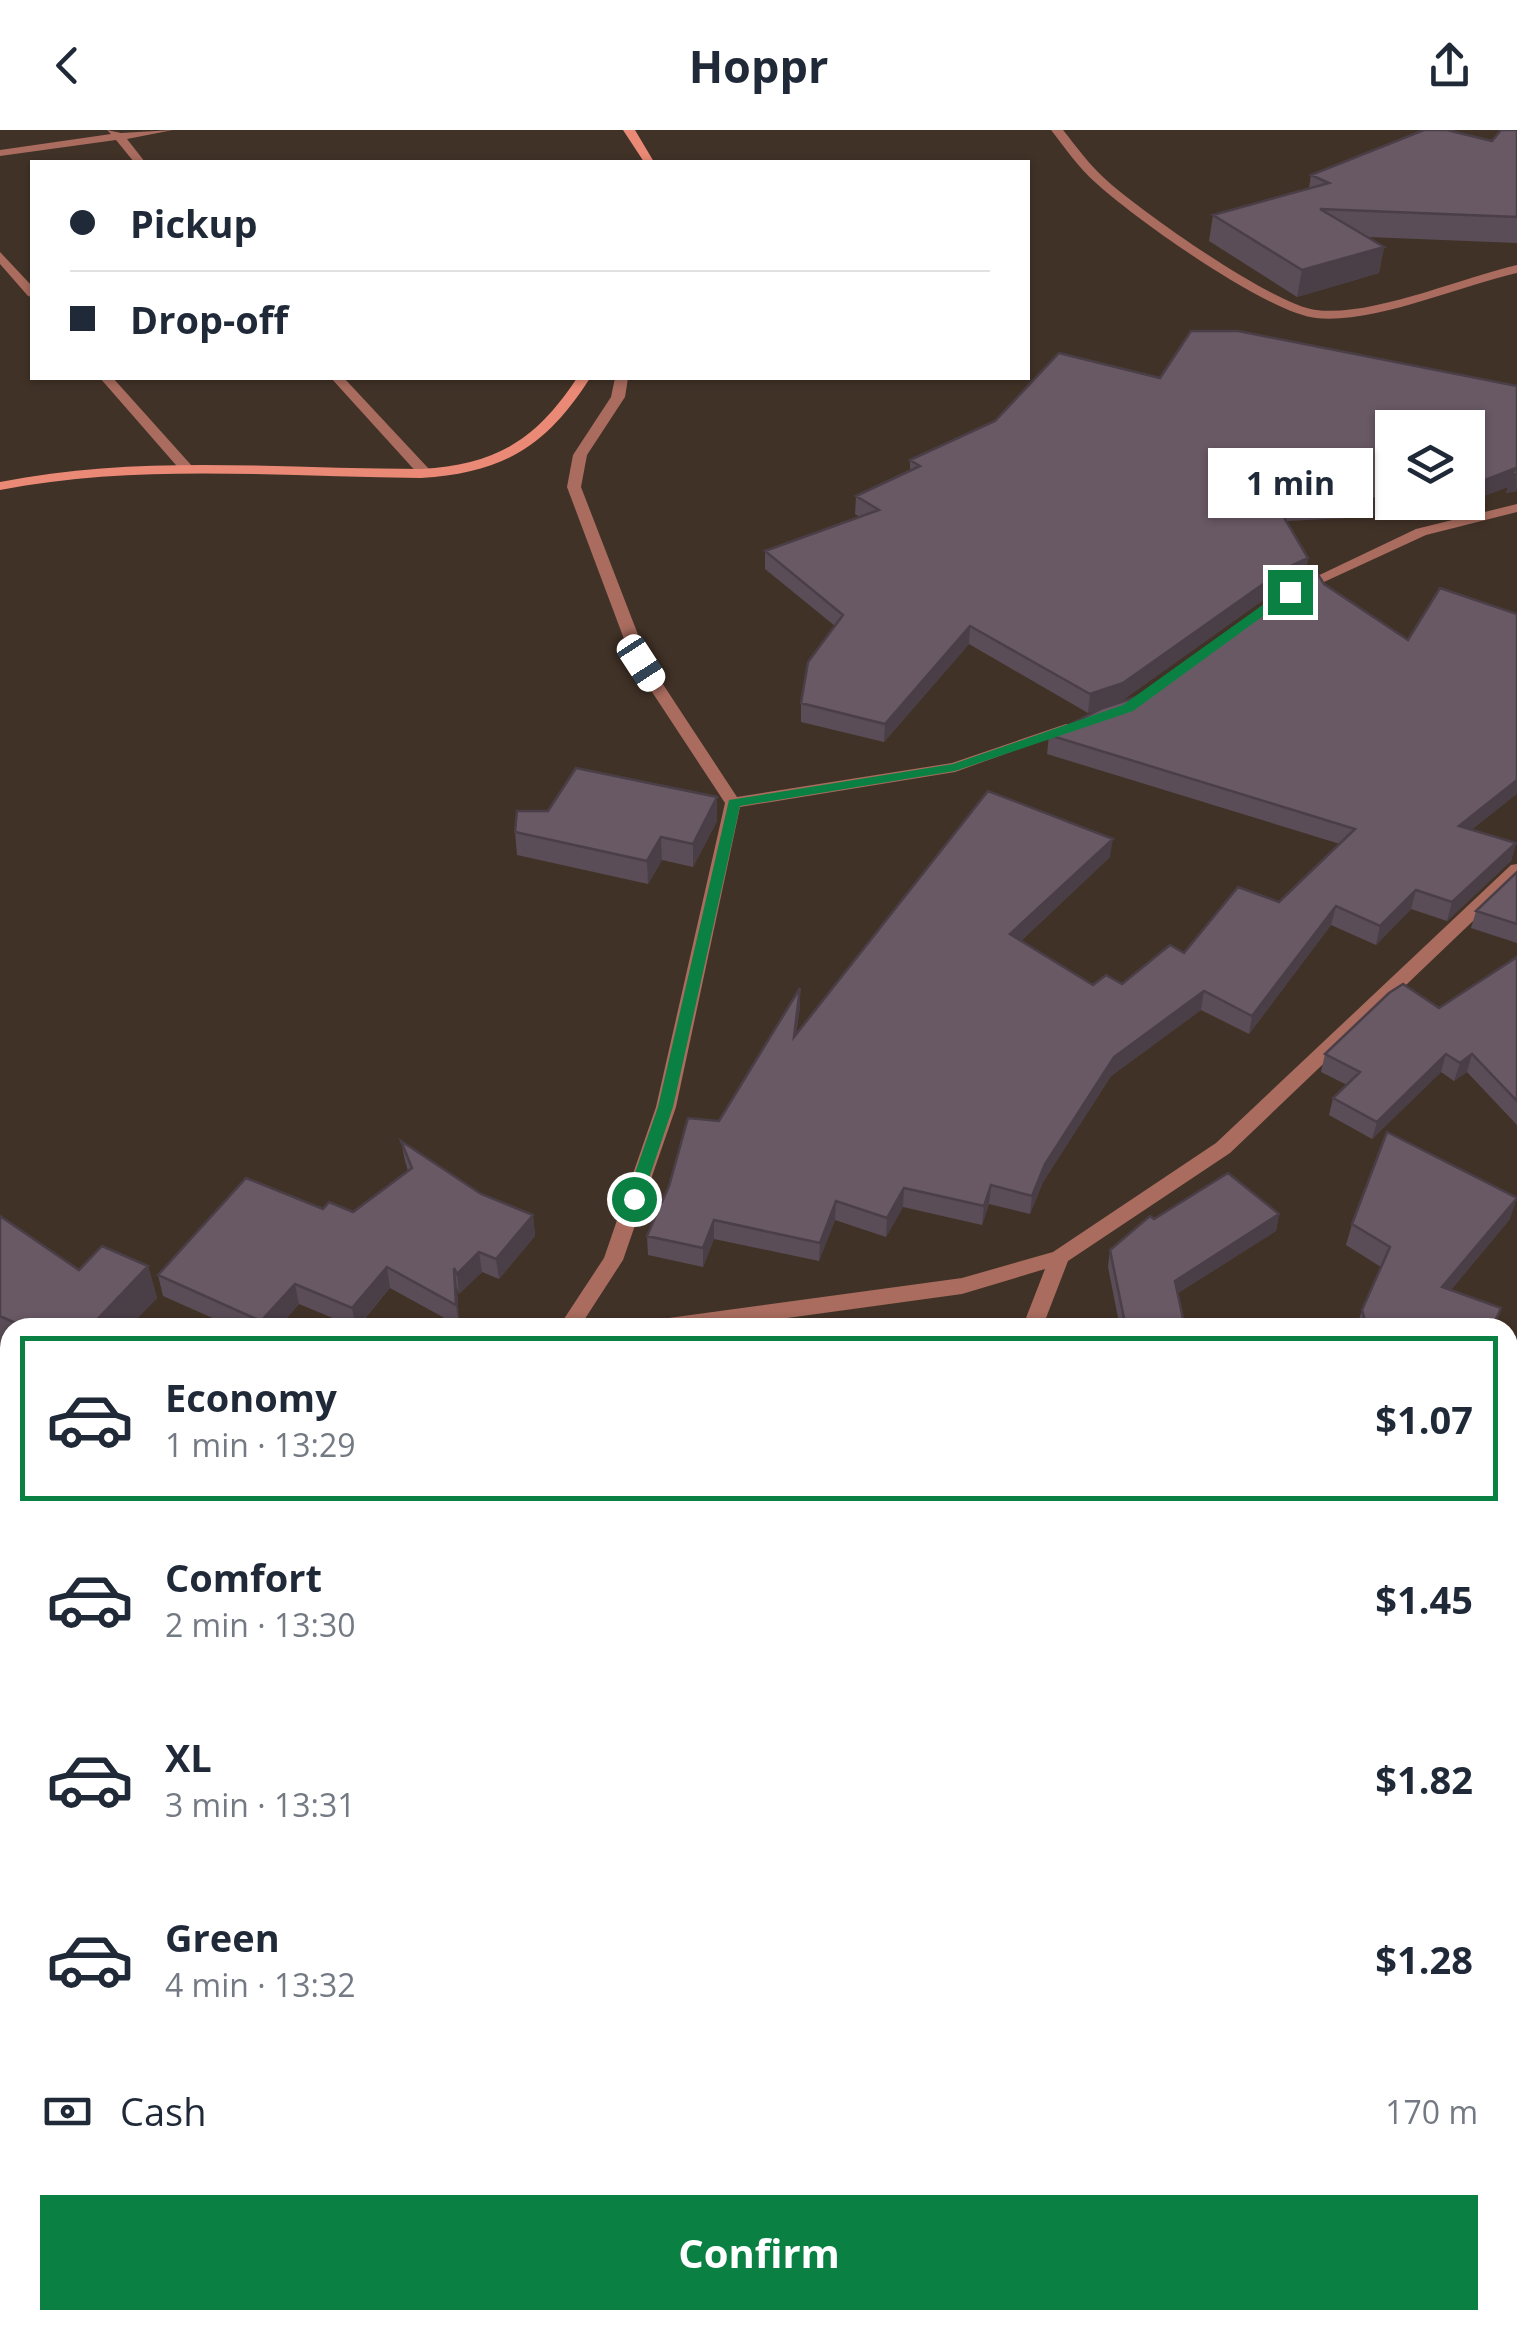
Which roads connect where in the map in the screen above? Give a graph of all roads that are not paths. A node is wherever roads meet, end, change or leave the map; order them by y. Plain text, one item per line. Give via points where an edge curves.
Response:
1 (166, 130) edge
2 (629, 130) edge
3 (1057, 130) edge
4 (115, 134) edge
5 (0, 153) edge
6 (138, 160) edge
7 (648, 160) edge
8 (0, 256) edge
9 (1517, 269) edge
10 (30, 291) edge
11 (108, 380) edge
12 (339, 380) edge
13 (582, 380) edge
14 (622, 380) edge
15 (187, 469) junction
16 (424, 472) junction
17 (0, 486) edge
18 (1517, 508) edge
19 (1274, 604) edge
20 (1094, 720) edge
21 (734, 803) junction
22 (1517, 869) edge
23 (1060, 1257) junction
24 (575, 1318) edge
25 (727, 1318) edge
26 (1036, 1318) edge

1 - 4 street
2 - 7 street
3 - 9 street via 1098,179 1287,307 1312,314 1362,311
4 - 5 street
4 - 6 street
8 - 10 street
11 - 15 street
12 - 16 street
13 - 16 street via 539,436 501,458
14 - 21 street via 618,397 580,455 574,486 641,663
15 - 16 street
15 - 17 street via 57,472
18 - 19 street via 1421,532
20 - 21 street via 955,767
21 - 24 street via 666,1107 613,1260
22 - 23 street via 1223,1148
23 - 25 street via 962,1286
23 - 26 street

